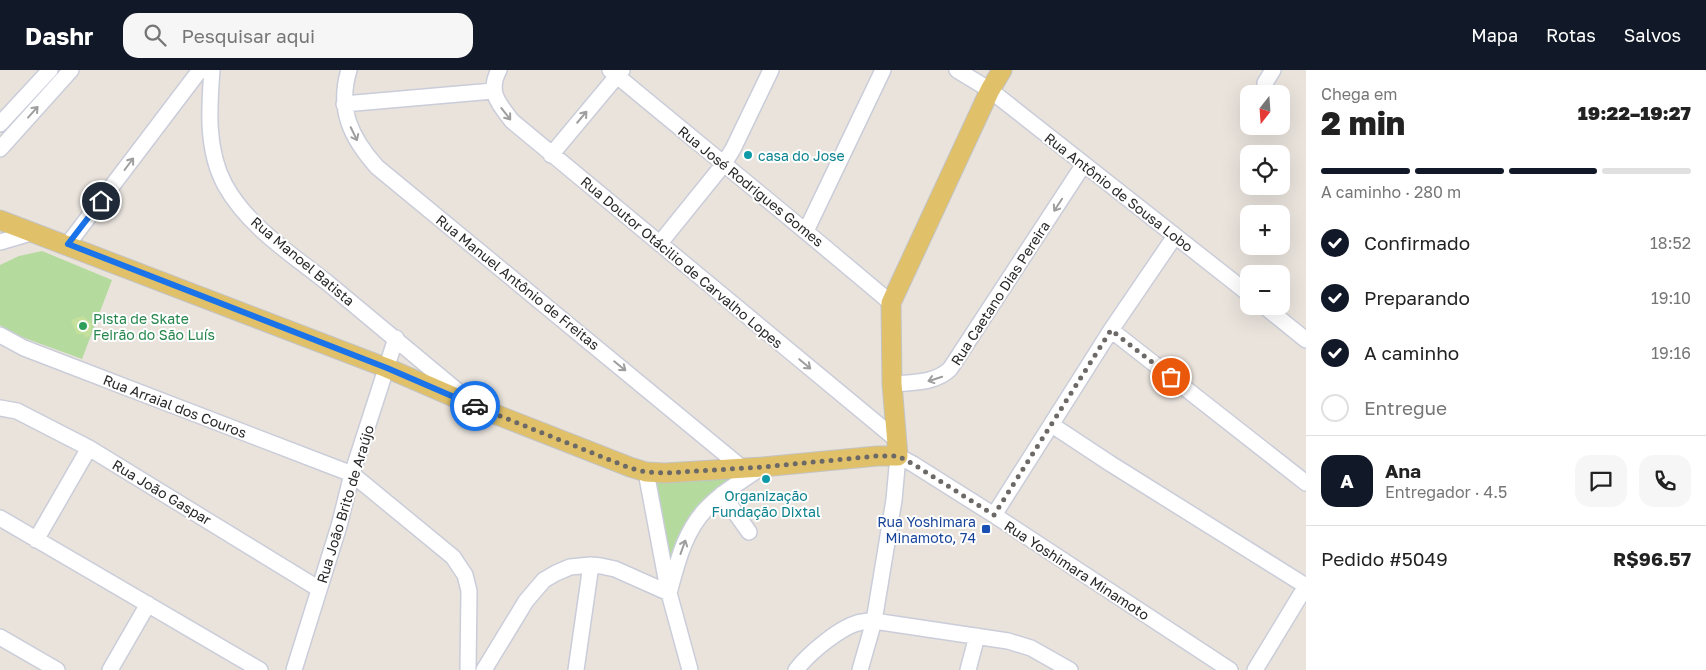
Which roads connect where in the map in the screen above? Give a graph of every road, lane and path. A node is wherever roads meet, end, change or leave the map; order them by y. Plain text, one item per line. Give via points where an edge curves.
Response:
1 (50, 70) edge
2 (70, 70) edge
3 (200, 70) edge
4 (212, 70) edge
5 (348, 70) edge
6 (499, 70) edge
7 (772, 70) edge
8 (883, 70) edge
9 (957, 70) edge
10 (1002, 70) edge
11 (616, 72) edge
12 (990, 90) junction
13 (493, 92) junction
14 (344, 104) junction
15 (0, 124) edge
16 (0, 149) edge
17 (551, 155) junction
18 (1084, 164) junction
19 (724, 165) junction
20 (4, 226) edge
21 (806, 231) junction
22 (34, 232) junction
23 (1175, 236) junction
24 (0, 242) edge
25 (68, 244) junction
26 (660, 244) junction
27 (1240, 287) edge
28 (890, 304) junction
29 (1275, 315) edge
30 (1111, 330) junction
31 (0, 335) edge
32 (396, 338) junction
33 (1306, 340) edge
34 (387, 368) junction
35 (892, 384) junction
36 (477, 407) junction
37 (0, 408) edge
38 (1052, 425) junction
39 (89, 448) junction
40 (898, 448) junction
41 (741, 467) junction
42 (762, 467) junction
43 (646, 472) junction
44 (352, 474) junction
45 (1306, 483) edge
46 (722, 494) junction
47 (994, 515) junction
48 (0, 518) edge
49 (749, 532) dead end
50 (36, 540) junction
51 (591, 565) junction
52 (1306, 586) edge
53 (319, 589) junction
54 (669, 593) junction
55 (148, 604) junction
56 (874, 621) junction
57 (977, 636) junction
58 (0, 637) edge
59 (57, 670) edge
60 (110, 670) edge
61 (260, 670) edge
62 (294, 670) edge
63 (468, 670) edge
64 (484, 670) edge
65 (576, 670) edge
66 (690, 670) edge
67 (796, 670) edge
68 (860, 670) edge
69 (968, 670) edge
70 (1070, 670) edge
71 (1230, 670) edge
72 (1255, 670) edge

1 - 15 street
16 -> 2 street
25 -> 3 street
4 - 32 street, Rua Manoel Batista via 210,120 215,157 224,184 240,208 262,230
5 - 14 street, Rua Manuel Antônio de Freitas
6 - 13 street
7 - 19 street
8 - 21 street
9 - 12 street, Rua Antônio de Sousa Lobo
10 - 12 main road
17 -> 11 street
11 - 19 street, Rua José Rodrigues Gomes
12 - 18 street, Rua Antônio de Sousa Lobo
12 - 28 main road
13 - 14 street
13 -> 17 street, Rua Doutor Otácilio de Carvalho Lopes via 512,121
14 -> 41 street, Rua Manuel Antônio de Freitas via 362,150 378,166
17 - 26 street, Rua Doutor Otácilio de Carvalho Lopes
18 - 23 street, Rua Antônio de Sousa Lobo
18 -> 35 street, Rua Caetano Dias Pereira via 950,370 944,376 929,381
19 - 21 street, Rua José Rodrigues Gomes
19 - 26 street
20 - 22 main road
21 - 28 street, Rua José Rodrigues Gomes
22 - 24 street
22 - 25 main road
23 - 27 street, Rua Antônio de Sousa Lobo
23 - 30 street
25 - 34 main road
26 -> 40 street, Rua Doutor Otácilio de Carvalho Lopes
28 - 35 main road
29 - 33 street
30 - 38 street
30 - 45 street
31 - 44 street, Rua Arraial dos Couros via 24,348
32 - 34 street, Rua João Brito de Araújo
32 - 36 street, Rua Manoel Batista
34 - 36 main road
34 - 44 street, Rua João Brito de Araújo
35 - 40 main road
36 - 43 main road
37 - 39 street, Rua João Gaspar via 17,411
38 - 47 street
38 - 52 street
39 - 50 street
39 - 53 street, Rua João Gaspar
40 - 42 main road via 877,456
40 - 47 street, Rua Yoshimara Minamoto via 913,464
40 - 56 street via 894,500
41 - 42 main road
41 - 43 main road
42 - 46 street
43 - 54 street
44 - 53 street, Rua João Brito de Araújo
44 - 63 street, Rua Arraial dos Couros via 453,557 465,574 469,591
46 - 49 street
54 -> 46 street via 687,536 706,509
47 - 71 street, Rua Yoshimara Minamoto
48 - 50 street
50 - 55 street
51 - 54 street via 615,569
51 - 64 street via 570,567 544,580 526,601
51 - 65 street
52 - 72 street
53 - 62 street, Rua João Brito de Araújo
54 - 66 street
55 - 60 street
55 - 61 street
56 - 57 street
56 - 67 street via 848,627 822,645
56 - 68 street
57 - 69 street
57 - 70 street via 1031,648
58 - 59 street

